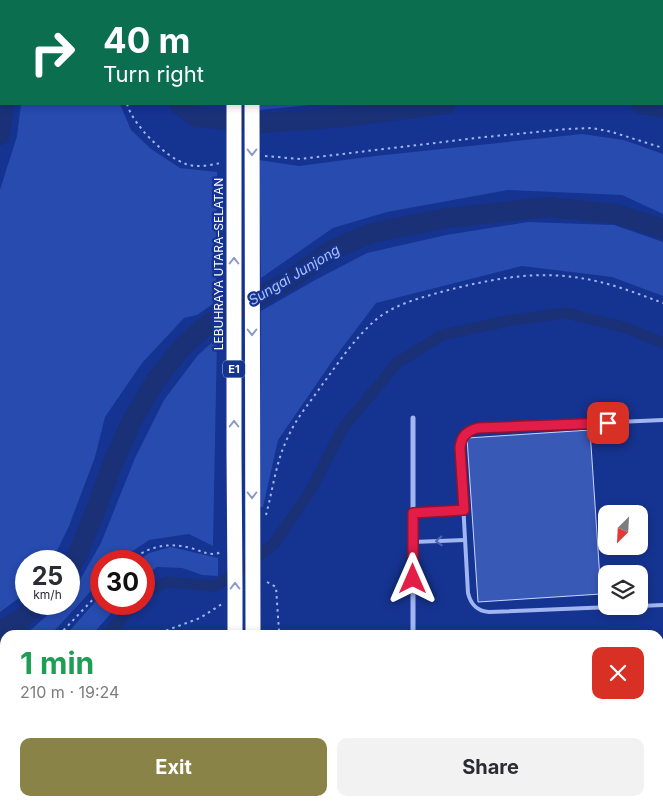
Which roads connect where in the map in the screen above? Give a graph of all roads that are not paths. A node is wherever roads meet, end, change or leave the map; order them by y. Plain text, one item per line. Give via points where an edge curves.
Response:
1 (234, 105) edge
2 (252, 105) edge
3 (413, 418) dead end
4 (663, 420) edge
5 (464, 510) junction
6 (413, 513) junction
7 (465, 540) junction
8 (413, 542) junction
9 (663, 605) edge
10 (648, 606) edge
11 (598, 608) edge
12 (235, 630) edge
13 (253, 630) edge
14 (413, 630) edge

12 -> 1 highway, LEBUHRAYA UTARA–SELATAN / E1, bridge
2 -> 13 highway, E1, bridge
3 - 6 street
4 - 5 lane via 471,430 465,434 460,448
5 - 6 lane
5 - 7 lane
6 - 8 street
7 -> 8 lane
7 - 11 lane via 468,593 470,601 481,611
8 - 14 street
9 - 10 lane

